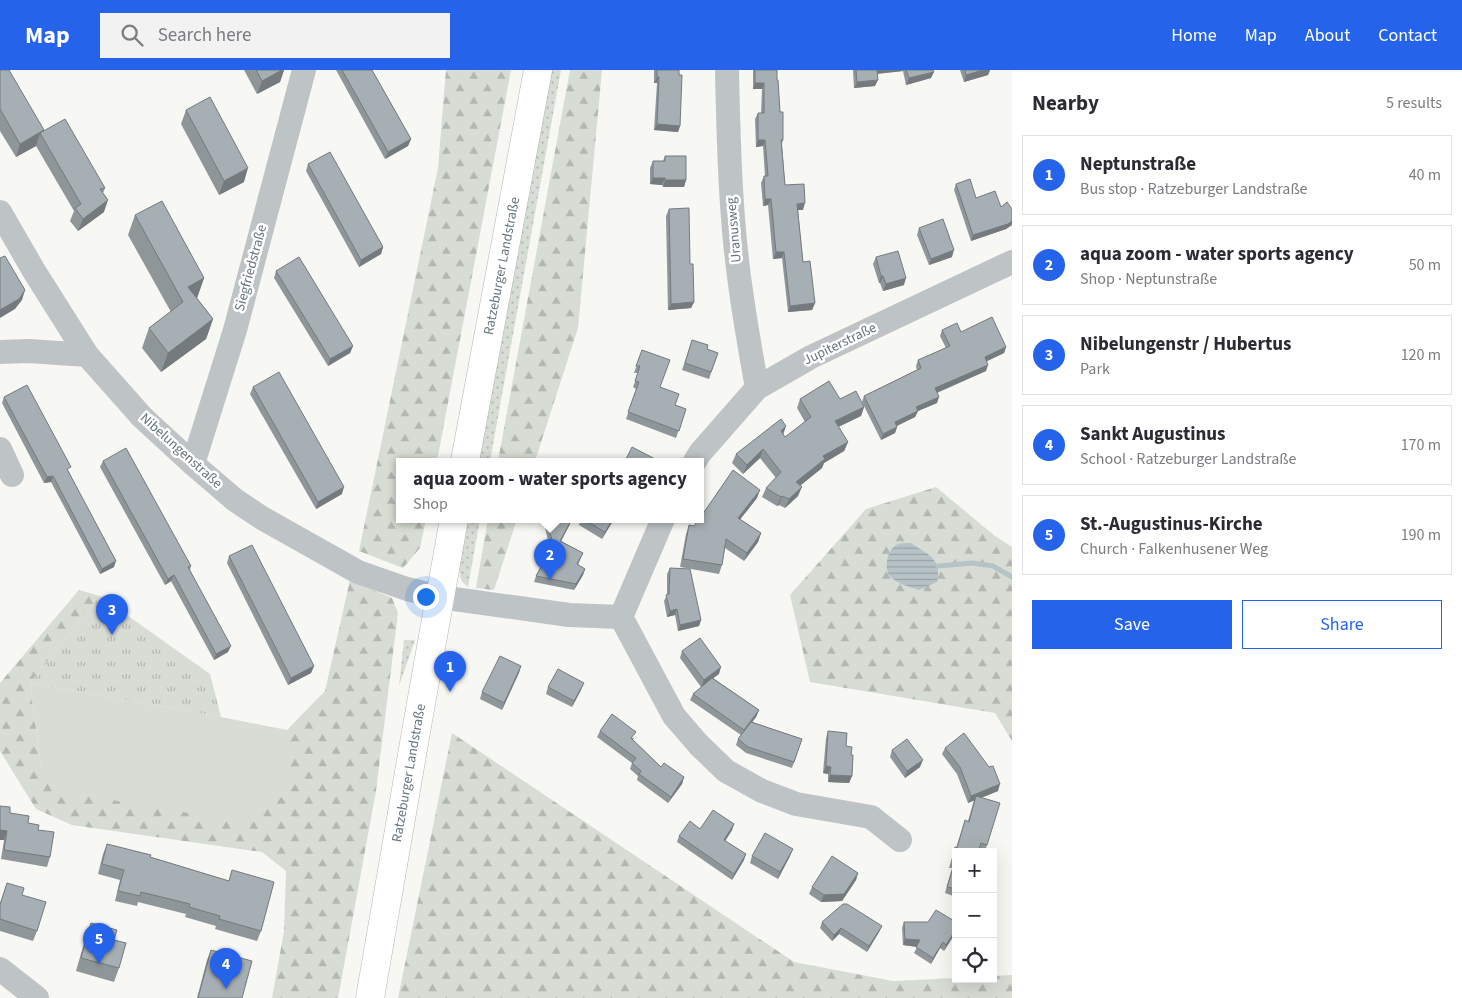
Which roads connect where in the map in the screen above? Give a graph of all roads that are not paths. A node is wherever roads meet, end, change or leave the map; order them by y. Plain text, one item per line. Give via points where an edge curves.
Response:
1 (304, 70) edge
2 (538, 70) edge
3 (727, 70) edge
4 (0, 212) edge
5 (1012, 262) edge
6 (0, 352) edge
7 (87, 355) junction
8 (757, 388) junction
9 (0, 449) edge
10 (466, 458) edge
11 (697, 458) edge
12 (193, 464) junction
13 (12, 475) dead end
14 (453, 523) edge
15 (661, 523) edge
16 (440, 597) junction
17 (621, 617) junction
18 (900, 840) dead end
19 (0, 969) edge
20 (36, 998) edge
21 (370, 998) edge

1 - 12 street, Siegfriedstraße via 234,330
2 - 10 main road, Ratzeburger Landstraße
3 - 8 street, Uranusweg via 733,220 740,290
4 - 7 street, Nibelungenstraße
5 - 8 street, Jupiterstraße via 812,357
6 - 7 street
7 - 12 street, Nibelungenstraße via 142,417
8 - 11 street, Jupiterstraße
9 - 13 street
12 - 16 street, Nibelungenstraße via 262,518 358,572
14 - 16 main road, Ratzeburger Landstraße
15 - 17 street
16 - 17 street, Nibelungenstraße via 570,615
16 - 21 main road, Ratzeburger Landstraße
17 - 18 street via 674,716 726,771 762,791 796,804 872,817
19 - 20 street

